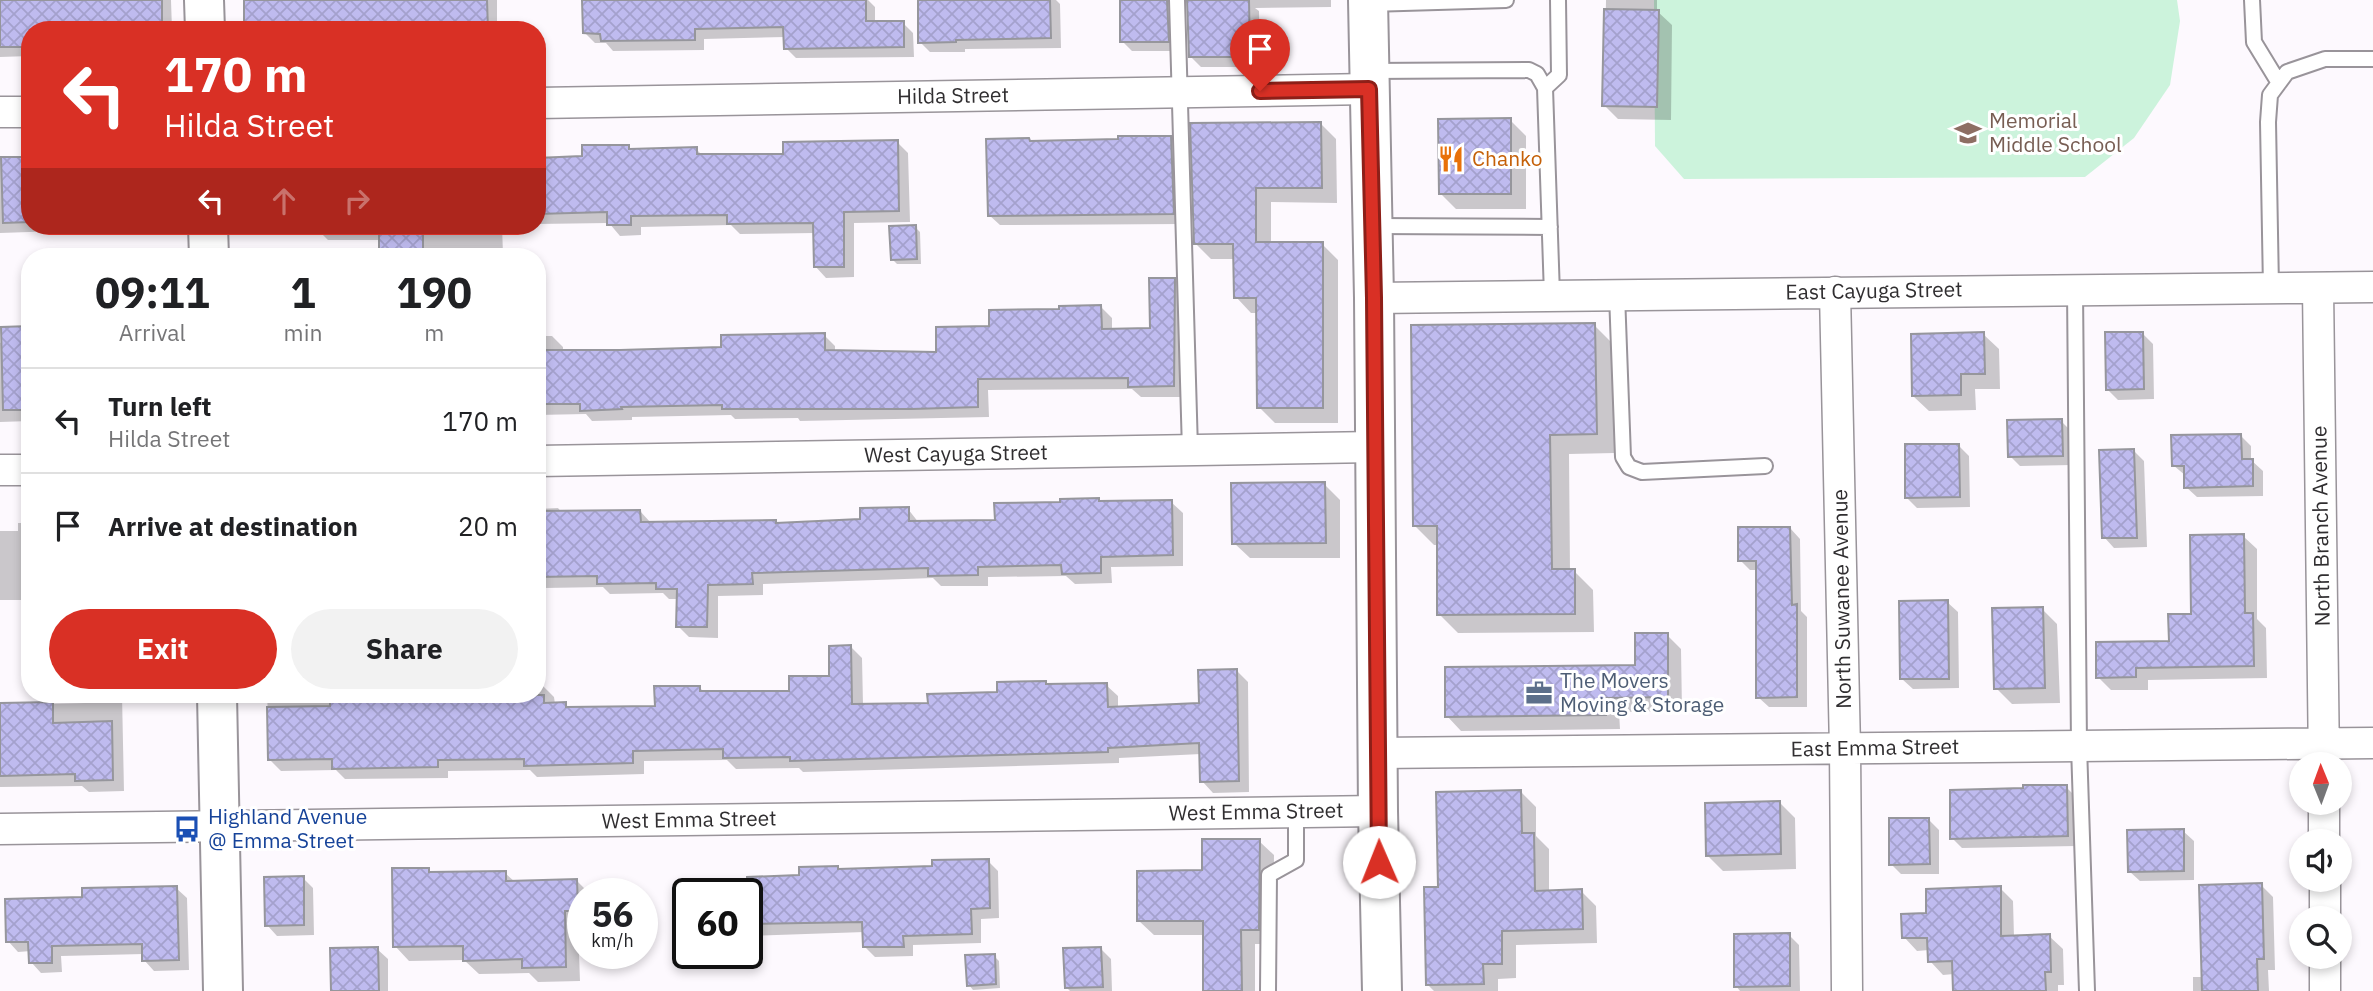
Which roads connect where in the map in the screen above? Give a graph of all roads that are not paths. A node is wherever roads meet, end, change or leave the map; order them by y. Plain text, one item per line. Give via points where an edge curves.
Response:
1 (204, 0) edge
2 (1177, 0) edge
3 (1506, 0) edge
4 (1558, 0) edge
5 (2252, 0) edge
6 (1368, 2) edge
7 (205, 21) edge
8 (2373, 59) edge
9 (1369, 80) junction
10 (2278, 83) junction
11 (1545, 88) junction
12 (1180, 92) junction
13 (546, 103) edge
14 (21, 111) edge
15 (0, 112) edge
16 (1372, 226) junction
17 (1550, 227) junction
18 (2373, 287) edge
19 (2271, 288) junction
20 (2318, 288) junction
21 (2075, 289) junction
22 (1835, 292) junction
23 (1617, 294) junction
24 (1552, 295) junction
25 (1374, 298) junction
26 (1376, 447) junction
27 (1190, 450) junction
28 (546, 461) edge
29 (1765, 466) dead end
30 (0, 470) edge
31 (21, 470) edge
32 (217, 703) edge
33 (2373, 743) edge
34 (2079, 746) junction
35 (1845, 749) junction
36 (2324, 752) edge
37 (2333, 752) edge
38 (1378, 753) junction
39 (2289, 753) edge
40 (1378, 810) junction
41 (1296, 812) junction
42 (220, 827) junction
43 (0, 829) edge
44 (2325, 969) edge
45 (223, 991) edge
46 (1268, 991) edge
47 (1382, 991) edge
48 (1847, 991) edge
49 (2087, 991) edge
50 (2325, 991) edge

1 - 7 main road
2 - 12 lane
3 - 6 lane
4 - 11 lane via 1559,75
5 - 10 lane via 2254,42
6 - 9 main road
8 - 10 lane via 2325,59 2287,72
9 - 11 lane via 1529,70
9 - 12 street, Hilda Street
9 - 16 main road
10 - 19 lane via 2270,94 2268,122
11 - 17 lane
12 - 13 street, Hilda Street
12 - 27 lane
14 - 15 street
16 - 17 lane
16 - 25 main road
17 - 24 lane
18 - 20 street, East Cayuga Street
19 - 20 street, East Cayuga Street
19 - 21 street, East Cayuga Street
20 - 36 street, North Branch Avenue
21 - 22 street, East Cayuga Street
21 - 34 lane
22 - 23 street, East Cayuga Street
22 - 35 street, North Suwanee Avenue
23 - 24 street, East Cayuga Street
23 - 29 lane via 1623,457 1629,467 1642,472
24 - 25 street, East Cayuga Street
25 - 26 main road
26 - 27 street, West Cayuga Street
26 - 38 main road
27 - 28 street, West Cayuga Street
30 - 31 street
32 - 42 main road
33 - 37 street, East Emma Street
34 - 35 street, East Emma Street
34 - 39 street, East Emma Street
34 - 49 lane
35 - 38 street, East Emma Street
35 - 48 street, North Suwanee Avenue
38 - 40 main road
40 - 41 street, West Emma Street
40 - 47 main road
41 - 42 street, West Emma Street
41 - 46 lane via 1296,860 1269,875
42 - 43 street, West Emma Street
42 - 45 main road
44 - 50 street

